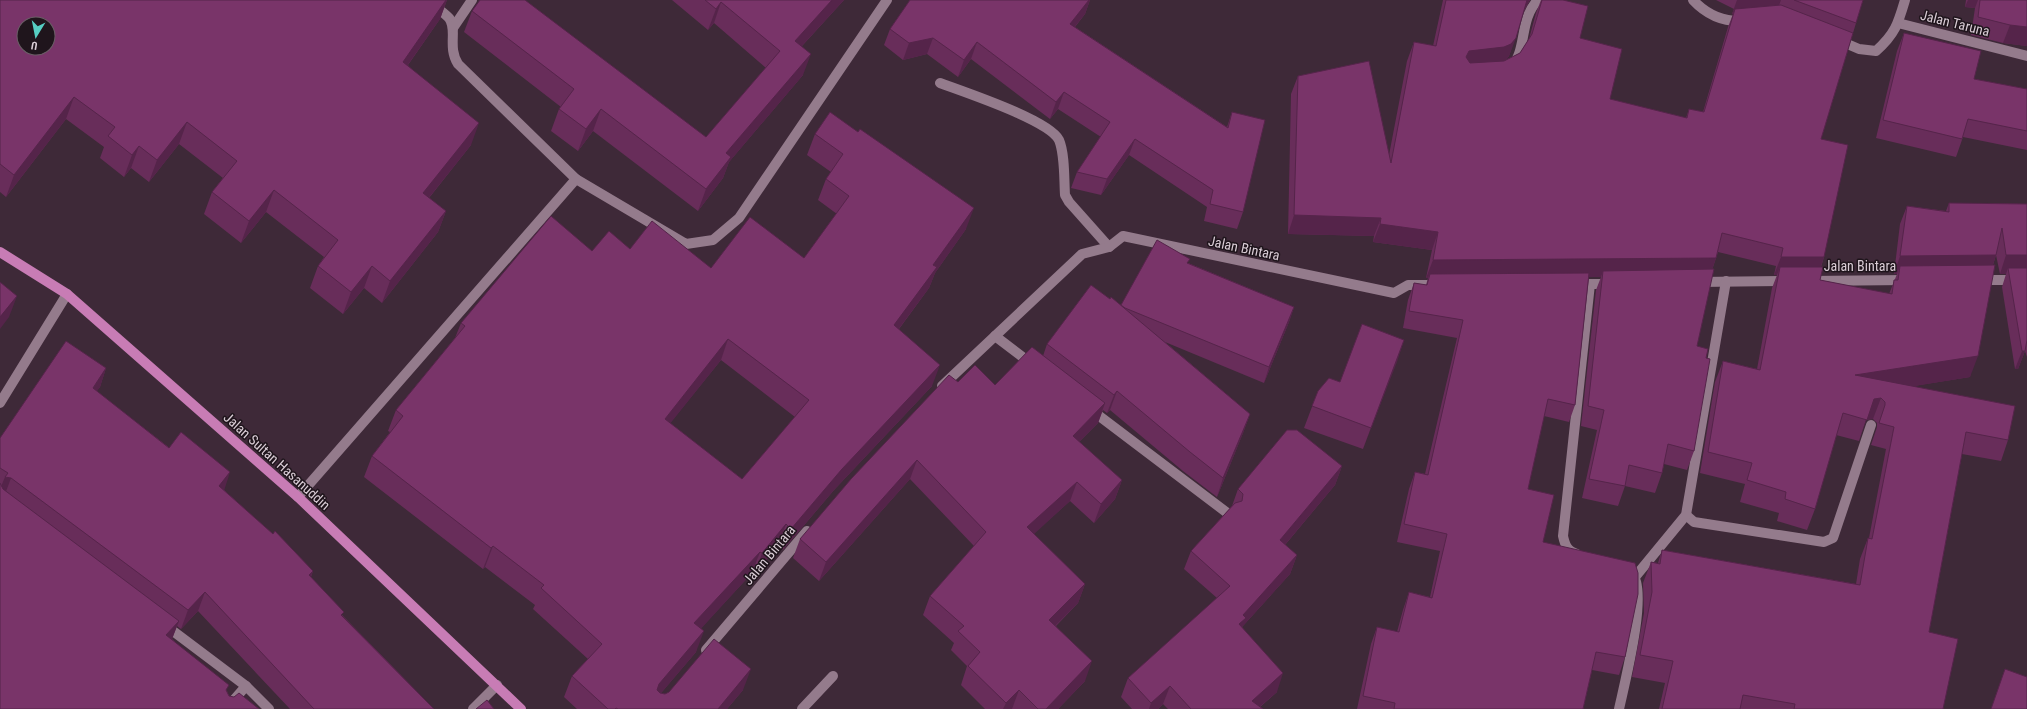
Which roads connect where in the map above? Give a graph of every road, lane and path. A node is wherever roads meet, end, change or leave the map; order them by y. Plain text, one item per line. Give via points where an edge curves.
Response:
1 (426, 0) edge
2 (472, 0) edge
3 (887, 0) edge
4 (1538, 0) edge
5 (1693, 0) edge
6 (1905, 0) edge
7 (1753, 18) edge
8 (1898, 23) junction
9 (453, 28) junction
10 (1831, 38) edge
11 (2027, 56) edge
12 (1504, 70) edge
13 (940, 83) dead end
14 (576, 179) junction
15 (1109, 247) junction
16 (0, 252) edge
17 (1916, 280) edge
18 (1972, 280) edge
19 (2027, 280) edge
20 (1726, 281) junction
21 (1689, 282) edge
22 (1567, 284) edge
23 (1590, 284) junction
24 (1621, 284) edge
25 (1440, 285) edge
26 (67, 294) junction
27 (995, 336) junction
28 (1039, 370) edge
29 (936, 391) edge
30 (0, 403) edge
31 (1084, 404) edge
32 (1871, 425) edge
33 (298, 497) junction
34 (1686, 515) junction
35 (1230, 516) edge
36 (813, 524) edge
37 (1585, 557) edge
38 (1620, 567) edge
39 (1635, 577) junction
40 (156, 618) edge
41 (702, 655) edge
42 (833, 676) dead end
43 (498, 685) junction
44 (246, 686) junction
45 (226, 709) edge
46 (269, 709) edge
47 (473, 709) edge
48 (521, 709) edge
49 (802, 709) edge
50 (1619, 709) edge

1 - 9 street via 450,19
2 - 9 street
3 - 14 street via 739,218 713,240 686,244
4 - 12 street via 1530,8 1525,20 1514,63
5 - 7 street via 1711,15 1729,21
6 - 8 street, Jalan Taruna
8 - 10 street via 1890,39 1876,51 1859,49
8 - 11 street, Jalan Taruna
9 - 14 street via 453,56 458,64
13 - 15 street via 1015,112 1053,132 1061,146 1065,195
14 - 33 street
15 - 25 street, Jalan Bintara via 1122,236 1394,293 1408,285
15 - 27 street, Jalan Bintara via 1082,254
16 - 26 main road, Jalan Sultan Hasanuddin
17 - 20 street, Jalan Bintara
18 - 19 street
20 - 21 street, Jalan Bintara
20 - 34 street
22 - 23 street
23 - 24 street
23 - 37 street via 1563,536 1565,545 1571,552
26 - 30 street
26 - 33 main road, Jalan Sultan Hasanuddin
27 - 28 street
27 - 29 street, Jalan Bintara
31 - 35 street
32 - 34 street via 1833,538 1829,541 1694,522
33 - 43 main road, Jalan Sultan Hasanuddin
34 - 39 street
36 - 41 street, Jalan Bintara
38 - 39 street
39 - 50 street via 1638,612
40 - 44 street
42 - 49 street
43 - 47 street
43 - 48 main road, Jalan Sultan Hasanuddin
44 - 45 street
44 - 46 street

